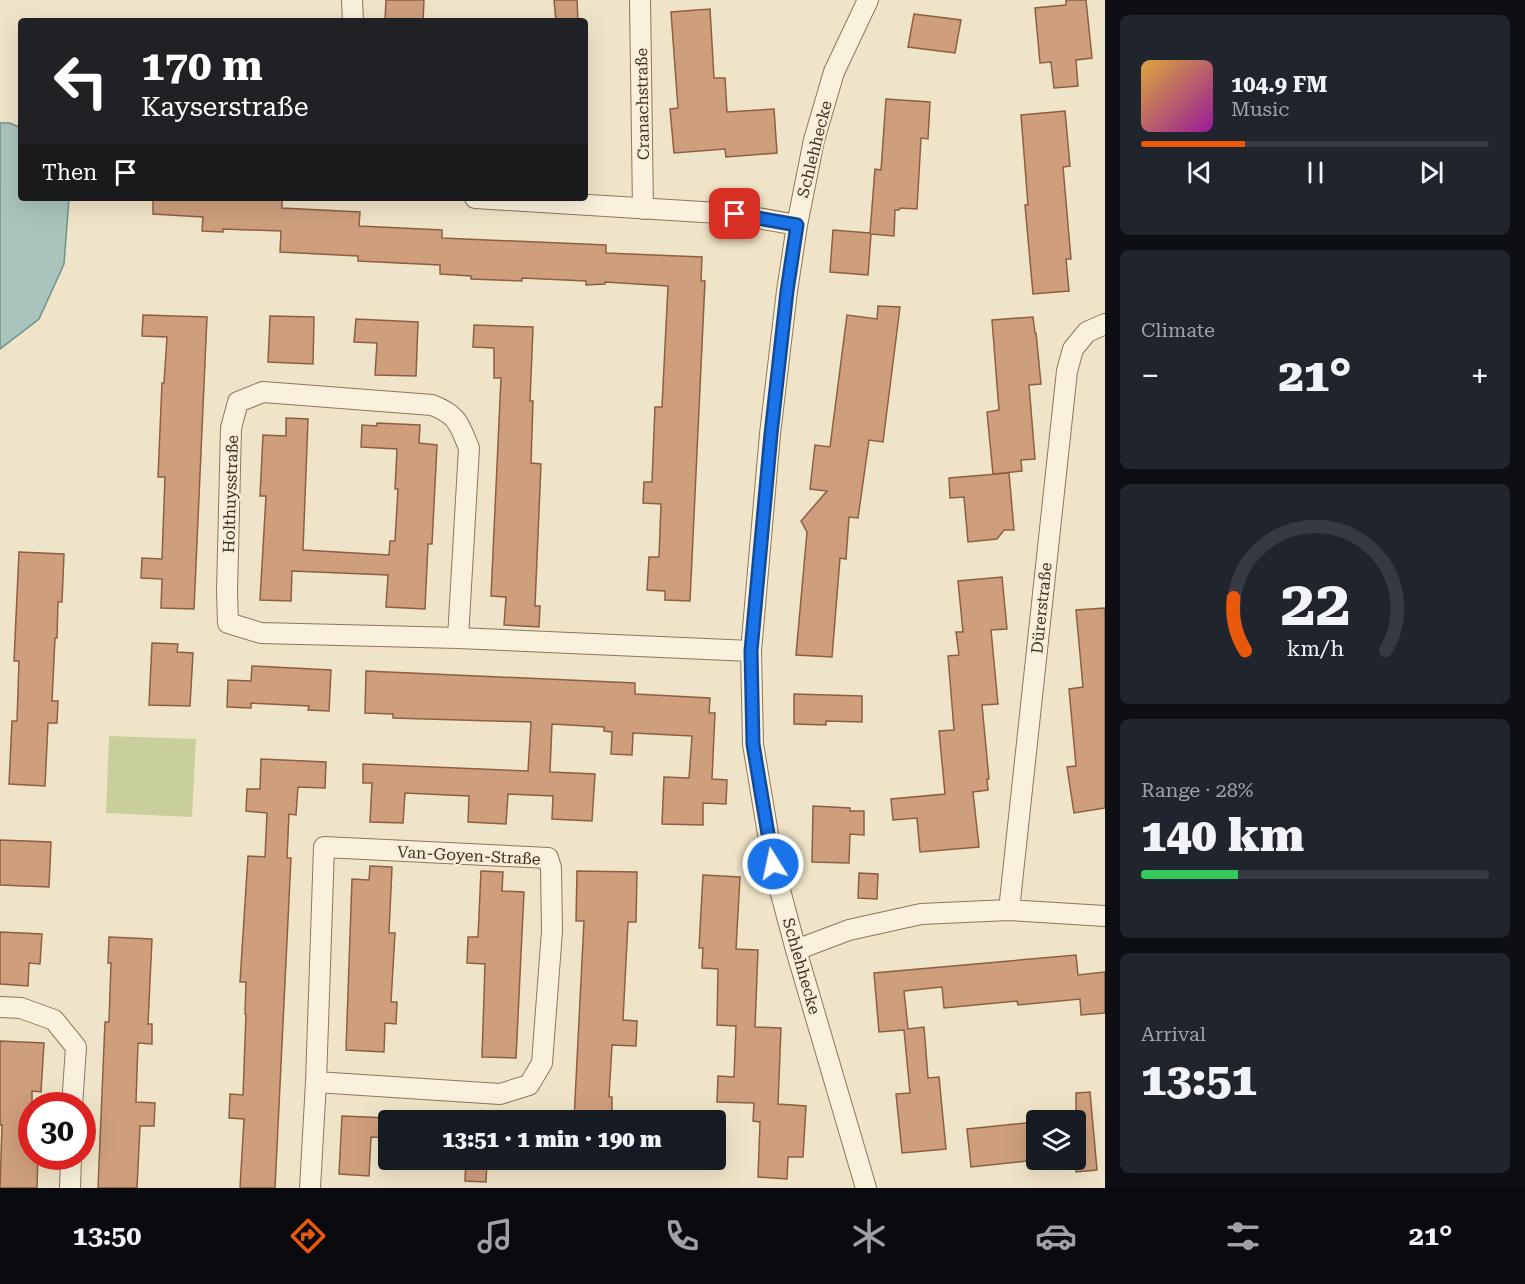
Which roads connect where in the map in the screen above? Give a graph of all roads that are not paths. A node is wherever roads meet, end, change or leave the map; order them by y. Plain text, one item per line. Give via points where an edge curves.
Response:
1 (352, 0) edge
2 (640, 0) edge
3 (868, 0) edge
4 (353, 18) edge
5 (521, 201) edge
6 (643, 209) junction
7 (797, 225) junction
8 (1105, 324) edge
9 (458, 638) junction
10 (751, 651) junction
11 (1009, 910) junction
12 (1105, 916) edge
13 (796, 950) junction
14 (0, 1007) edge
15 (316, 1082) junction
16 (73, 1092) edge
17 (71, 1170) edge
18 (70, 1188) edge
19 (310, 1188) edge
20 (866, 1188) edge

1 - 4 street
2 - 6 street, Cranachstraße
3 - 7 street, Schlehhecke via 834,72 814,140
5 - 6 street
6 - 7 street via 735,214
7 - 10 street, Schlehhecke via 771,434
8 - 11 street, Dürerstraße via 1087,332 1073,349 1067,371
9 - 9 street, Holthuysstraße via 469,448 459,423 446,410 432,405 263,392 238,402 231,428 228,623 261,633
9 - 10 street, Holthuysstraße
10 - 13 street, Schlehhecke via 753,744 773,864
11 - 12 street
11 - 13 street via 921,914 849,930
13 - 20 street, Schlehhecke
14 - 16 street via 21,1008 54,1020 76,1047
15 - 15 street, Van-Goyen-Straße via 324,847 548,858 552,931 542,1063 529,1085 500,1094
15 - 19 street, Van-Goyen-Straße
17 - 18 street

